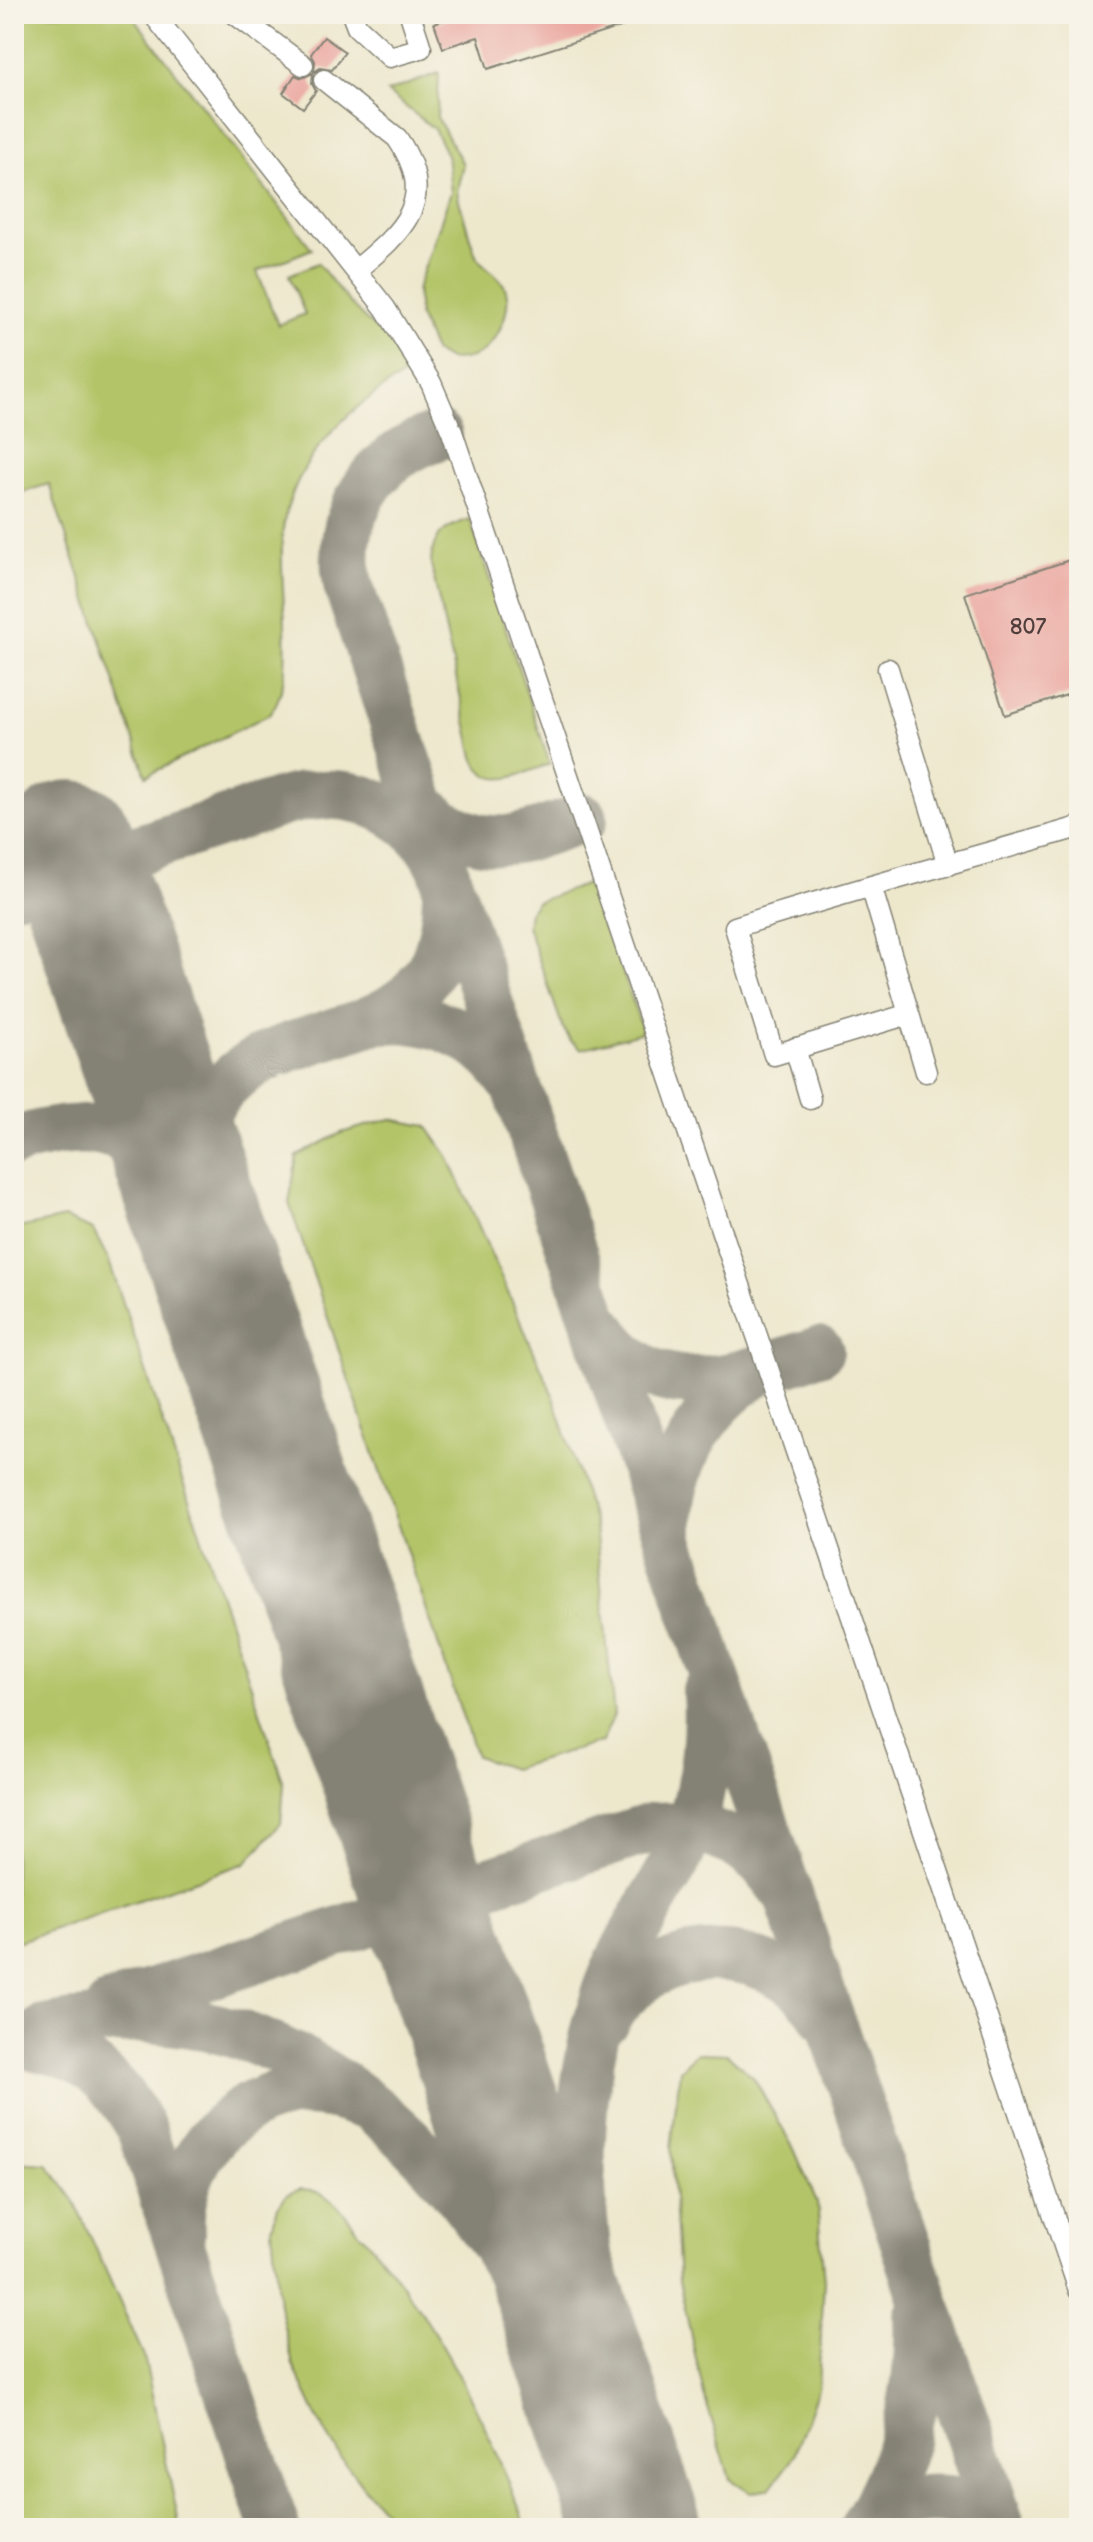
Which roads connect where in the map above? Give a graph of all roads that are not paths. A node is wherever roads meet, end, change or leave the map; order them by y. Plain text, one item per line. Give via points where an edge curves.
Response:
1 (153, 14) edge
2 (235, 14) edge
3 (352, 14) edge
4 (410, 14) edge
5 (303, 65) dead end
6 (324, 80) dead end
7 (356, 270) junction
8 (888, 669) dead end
9 (1079, 827) edge
10 (948, 865) junction
11 (871, 886) junction
12 (909, 1014) junction
13 (795, 1048) junction
14 (926, 1072) dead end
15 (810, 1099) dead end
16 (1079, 2290) edge

1 - 7 street
2 - 5 street
3 - 4 street via 357,27 390,57 421,48
6 - 7 street via 397,138 414,175 413,204 402,229
7 - 16 street via 417,357 459,453
8 - 10 street
9 - 10 street
10 - 11 street
11 - 12 street
11 - 13 street via 735,927 774,1055
12 - 13 street
12 - 14 street
13 - 15 street

